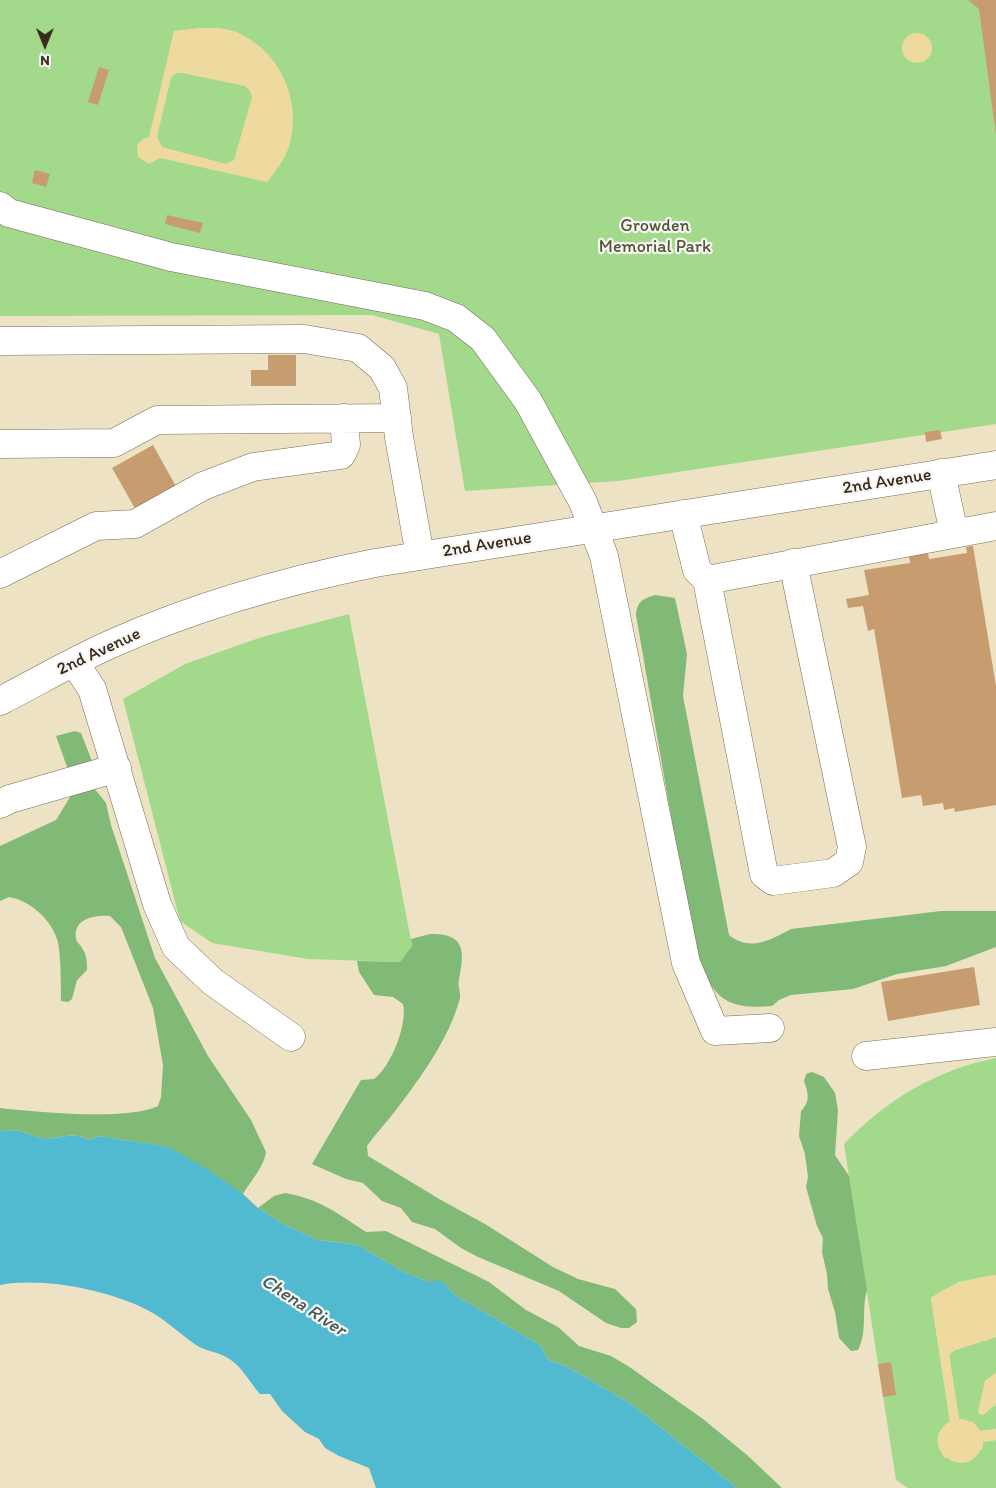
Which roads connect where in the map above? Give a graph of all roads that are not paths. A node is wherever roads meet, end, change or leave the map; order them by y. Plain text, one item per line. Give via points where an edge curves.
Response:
1 (0, 206) edge
2 (0, 341) edge
3 (344, 418) junction
4 (396, 418) junction
5 (0, 444) edge
6 (996, 464) edge
7 (941, 473) junction
8 (683, 514) junction
9 (996, 526) edge
10 (593, 528) junction
11 (954, 532) junction
12 (420, 556) junction
13 (793, 563) junction
14 (0, 574) edge
15 (707, 580) junction
16 (74, 662) junction
17 (0, 701) edge
18 (117, 768) junction
19 (0, 804) edge
20 (770, 1028) dead end
21 (291, 1037) dead end
22 (996, 1042) edge
23 (866, 1056) dead end

1 - 10 street via 9,213 171,257 425,306 456,318 483,338 528,401 573,482
2 - 4 street via 304,338 358,348 386,375 393,388
3 - 4 street
3 - 5 street via 157,420 114,443
3 - 14 street via 346,445 341,455 253,467 203,486 135,524 96,526
4 - 12 street
6 - 7 street, 2nd Avenue
7 - 8 street, 2nd Avenue
7 - 11 street
8 - 10 street, 2nd Avenue
8 - 15 street via 697,570
9 - 11 street
10 - 12 street, 2nd Avenue
10 - 20 street via 609,575 686,963 715,1031
11 - 13 street
12 - 16 street, 2nd Avenue via 309,576 241,595 184,614
13 - 15 street
13 - 15 street via 852,847 849,862 833,873 773,881 764,874
16 - 17 street, 2nd Avenue
16 - 18 street via 92,689
18 - 19 street
18 - 21 street via 158,904 176,947 213,982
22 - 23 street

